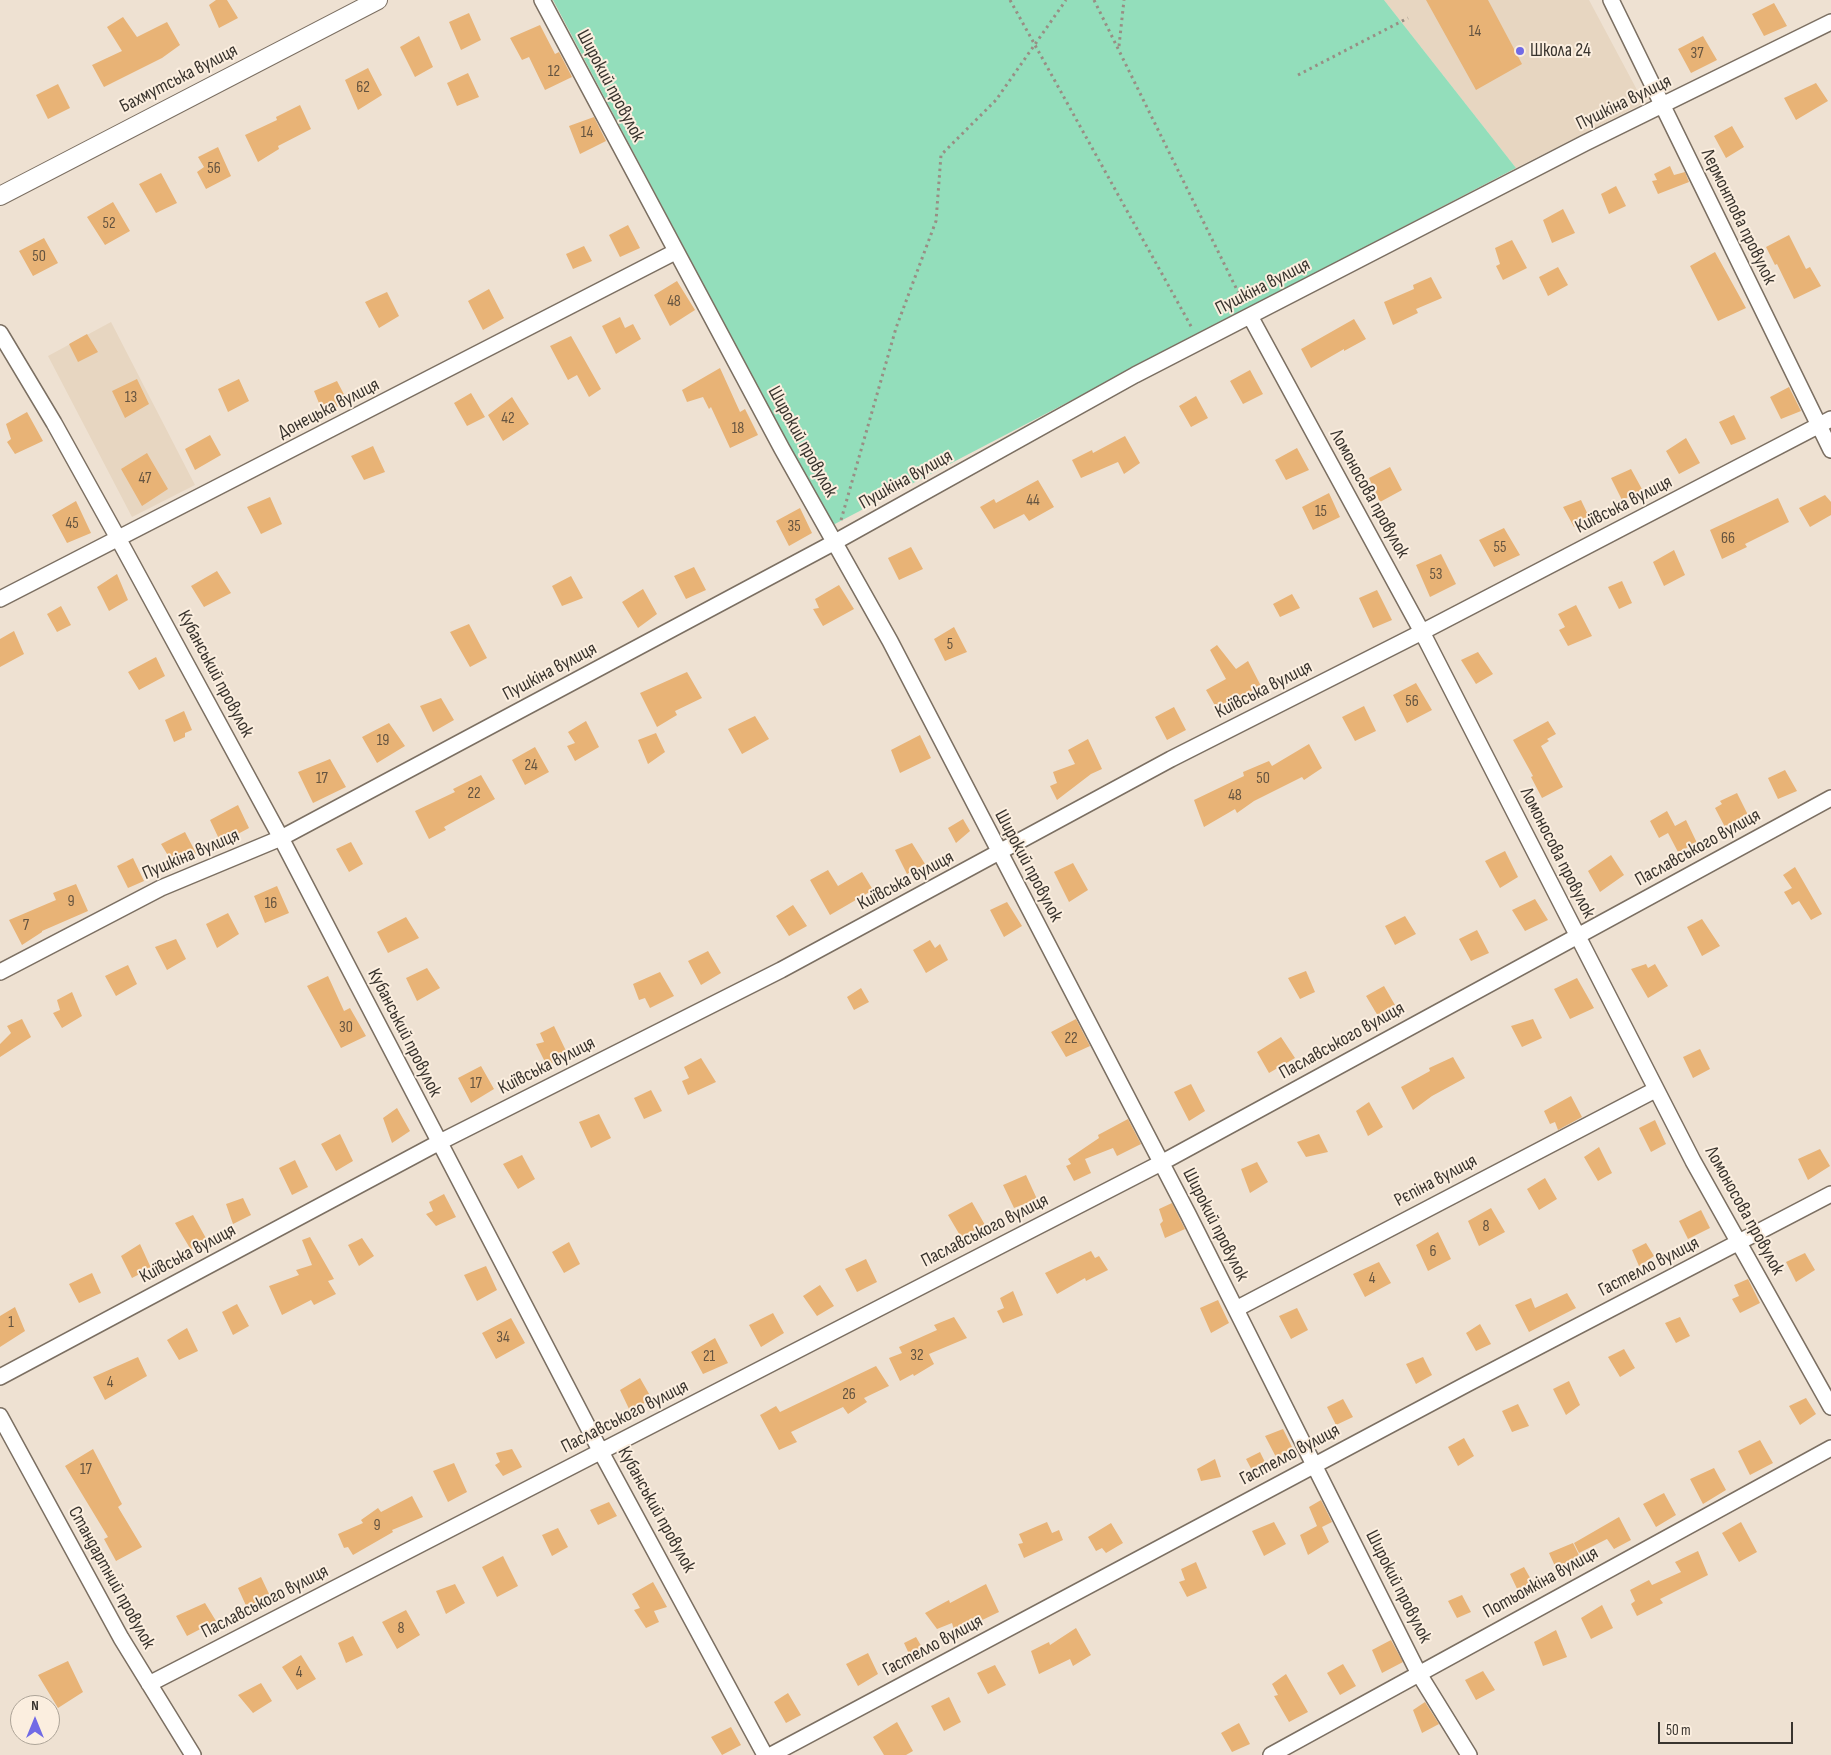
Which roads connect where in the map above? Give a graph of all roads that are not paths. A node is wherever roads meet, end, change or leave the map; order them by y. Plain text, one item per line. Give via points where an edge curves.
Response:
1 (378, 0) edge
2 (542, 0) edge
3 (1611, 0) edge
4 (1831, 22) edge
5 (1662, 106) junction
6 (0, 196) edge
7 (675, 252) junction
8 (1250, 316) junction
9 (0, 333) edge
10 (1825, 423) edge
11 (1831, 450) edge
12 (119, 540) junction
13 (835, 542) junction
14 (0, 599) edge
15 (1422, 632) junction
16 (1831, 798) edge
17 (281, 838) junction
18 (998, 854) junction
19 (1578, 936) junction
20 (0, 972) edge
21 (1655, 1090) junction
22 (438, 1143) junction
23 (1161, 1163) junction
24 (1831, 1194) edge
25 (1740, 1243) junction
26 (1236, 1309) junction
27 (0, 1377) edge
28 (1831, 1407) edge
29 (0, 1416) edge
30 (1831, 1448) edge
31 (601, 1452) junction
32 (1314, 1465) junction
33 (1419, 1674) junction
34 (150, 1684) junction
35 (193, 1755) edge
36 (766, 1755) edge
37 (771, 1755) edge
38 (1271, 1755) edge
39 (1469, 1755) edge

1 - 6 street, Бахмутська вулиця
2 - 7 street, Широкий провулок
3 - 5 street, Лермонтова провулок
4 - 5 street, Пушкіна вулиця
5 - 8 street, Пушкіна вулиця
5 - 10 street, Лермонтова провулок
7 - 12 street, Донецька вулиця
7 - 13 street, Широкий провулок
8 - 13 street, Пушкіна вулиця via 1135,375
8 - 15 street, Ломоносова провулок
9 - 12 street, Кубанський провулок
10 - 11 street, Лермонтова провулок
10 - 15 street, Київська вулиця
12 - 14 street, Донецька вулиця
12 - 17 street, Кубанський провулок
13 - 17 street, Пушкіна вулиця
13 - 18 street, Широкий провулок via 890,641
15 - 18 street, Київська вулиця via 1171,759
15 - 19 street, Ломоносова провулок
16 - 19 street, Паславського вулиця
17 - 20 street, Пушкіна вулиця via 161,888
17 - 22 street, Кубанський провулок
18 - 22 street, Київська вулиця via 781,970
18 - 23 street, Широкий провулок
19 - 21 street, Ломоносова провулок
19 - 23 street, Паславського вулиця
21 - 25 street, Ломоносова провулок
21 - 26 street, Рєпіна вулиця
22 - 27 street, Київська вулиця
22 - 31 street, Кубанський провулок
23 - 26 street, Широкий провулок
23 - 31 street, Паславського вулиця
24 - 25 street, Гастелло вулиця
25 - 28 street, Ломоносова провулок
25 - 32 street, Гастелло вулиця
26 - 32 street, Широкий провулок
29 - 34 street, Стандартний провулок via 116,1630
30 - 33 street, Потьомкіна вулиця
31 - 34 street, Паславського вулиця
31 - 36 street, Кубанський провулок
32 - 33 street, Широкий провулок
32 - 37 street, Гастелло вулиця
33 - 38 street, Потьомкіна вулиця
33 - 39 street, Широкий провулок
34 - 35 street, Стандартний провулок

